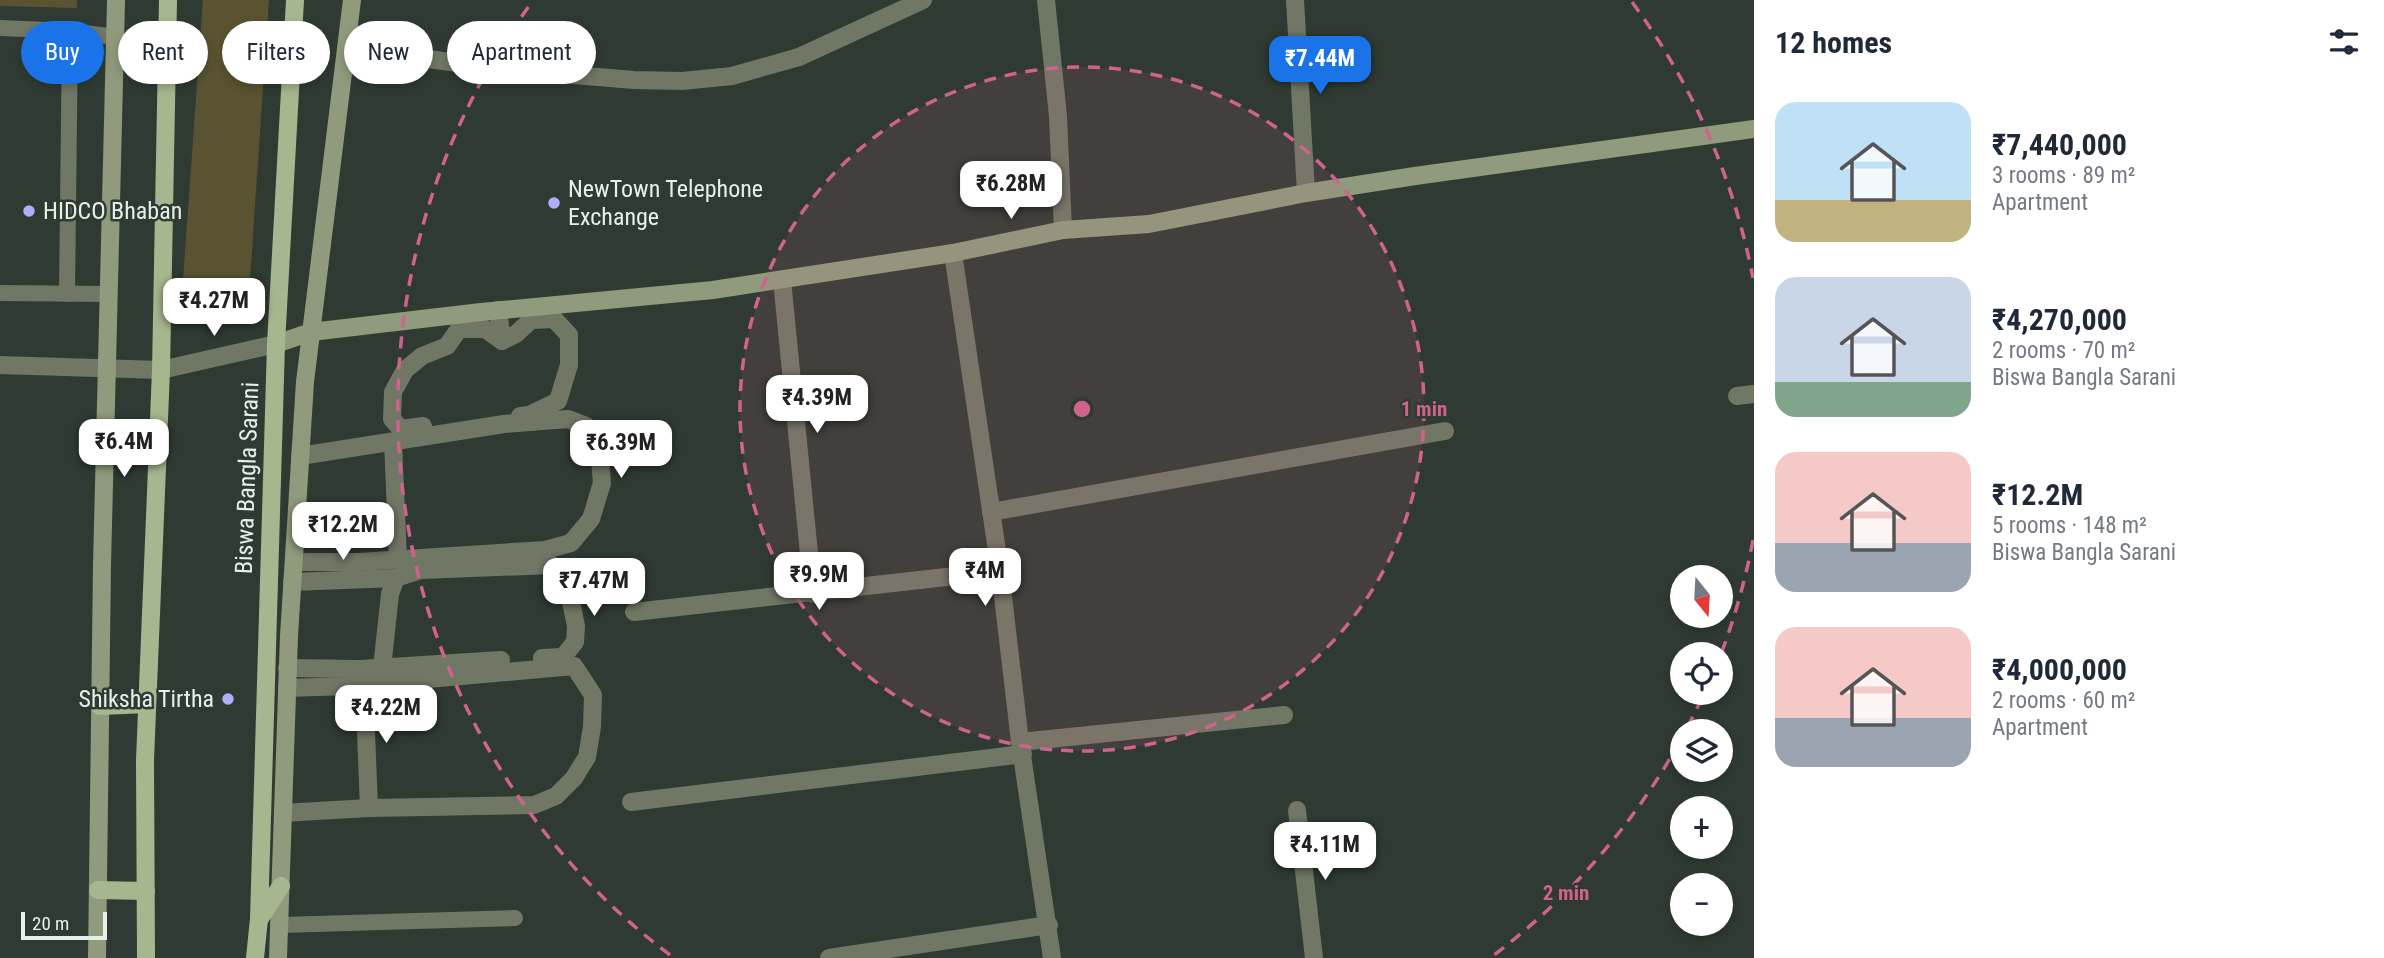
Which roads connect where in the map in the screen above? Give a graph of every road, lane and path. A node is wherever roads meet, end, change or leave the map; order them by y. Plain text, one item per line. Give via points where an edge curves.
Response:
1 (116, 0) edge
2 (168, 0) edge
3 (295, 0) edge
4 (352, 0) edge
5 (923, 0) edge
6 (1046, 0) edge
7 (1295, 0) edge
8 (349, 21) edge
9 (0, 28) edge
10 (21, 29) edge
11 (104, 36) edge
12 (115, 37) junction
13 (433, 60) edge
14 (344, 64) edge
15 (69, 84) edge
16 (1754, 129) edge
17 (1306, 193) junction
18 (1063, 230) junction
19 (953, 253) junction
20 (782, 280) junction
21 (0, 293) edge
22 (67, 294) junction
23 (109, 294) junction
24 (498, 310) junction
25 (311, 332) junction
26 (502, 341) junction
27 (276, 344) junction
28 (0, 365) edge
29 (108, 367) junction
30 (161, 370) junction
31 (1445, 430) dead end
32 (393, 442) junction
33 (300, 456) junction
34 (990, 512) junction
35 (398, 560) junction
36 (293, 562) junction
37 (1000, 571) junction
38 (396, 578) junction
39 (292, 582) junction
40 (813, 593) junction
41 (634, 612) dead end
42 (287, 668) junction
43 (383, 668) junction
44 (356, 684) junction
45 (287, 688) junction
46 (147, 704) junction
47 (100, 706) junction
48 (1284, 715) dead end
49 (1022, 748) junction
50 (631, 802) dead end
51 (362, 809) junction
52 (1297, 810) dead end
53 (283, 813) junction
54 (281, 886) junction
55 (98, 890) junction
56 (146, 891) junction
57 (515, 918) dead end
58 (259, 919) junction
59 (280, 925) junction
60 (1049, 925) junction
61 (97, 958) edge
62 (146, 958) edge
63 (255, 958) edge
64 (278, 958) edge
65 (829, 958) edge
66 (1052, 958) edge
67 (1314, 958) edge

1 - 12 street
2 - 30 main road
3 - 27 main road, Biswa Bangla Sarani
4 - 8 street
5 - 13 street via 799,57 732,76 634,80
6 - 18 street
7 - 17 street
9 - 10 lane
11 - 12 lane
12 - 23 street
14 - 25 street
15 - 22 lane
16 - 17 street
17 - 18 street via 1149,224
18 - 19 street
19 - 20 street
19 - 34 street
20 - 24 street
20 - 40 street
21 - 22 lane
22 - 23 lane
23 - 29 street
24 - 25 street
24 - 26 street
25 - 27 street
25 - 33 street
26 - 26 street via 531,320 554,319 569,335 569,365 558,401 529,415 401,429 392,419 393,392 405,370 422,356 447,346 459,329 485,329
27 - 30 street
27 - 58 main road, Biswa Bangla Sarani
28 - 29 street
29 - 30 street
29 - 47 street
30 - 46 main road
31 - 34 street
32 - 33 street
32 - 35 street
32 - 35 street via 568,419 586,426 597,437 602,483 591,519 571,543 545,550
33 - 36 street
34 - 37 street
35 - 36 street
36 - 39 street
37 - 40 street
37 - 49 street
38 - 39 street
38 - 43 street via 390,594
38 - 43 street via 421,570 552,565 566,578 575,642 563,657
39 - 42 street
40 - 41 street
42 - 43 street
42 - 45 street
44 - 45 street
44 - 51 street
44 - 51 street via 574,666 593,695 587,757 556,796 534,805
45 - 53 street
46 - 47 main road
46 - 56 main road
47 - 55 street
48 - 49 street
49 - 50 street
49 - 60 street
51 - 53 street
52 - 67 street
53 - 54 street
54 - 58 main road
54 - 59 street
55 - 56 main road
55 - 61 street
56 - 62 main road
57 - 59 lane
58 - 63 main road, Biswa Bangla Sarani
59 - 64 street
60 - 65 street
60 - 66 street

